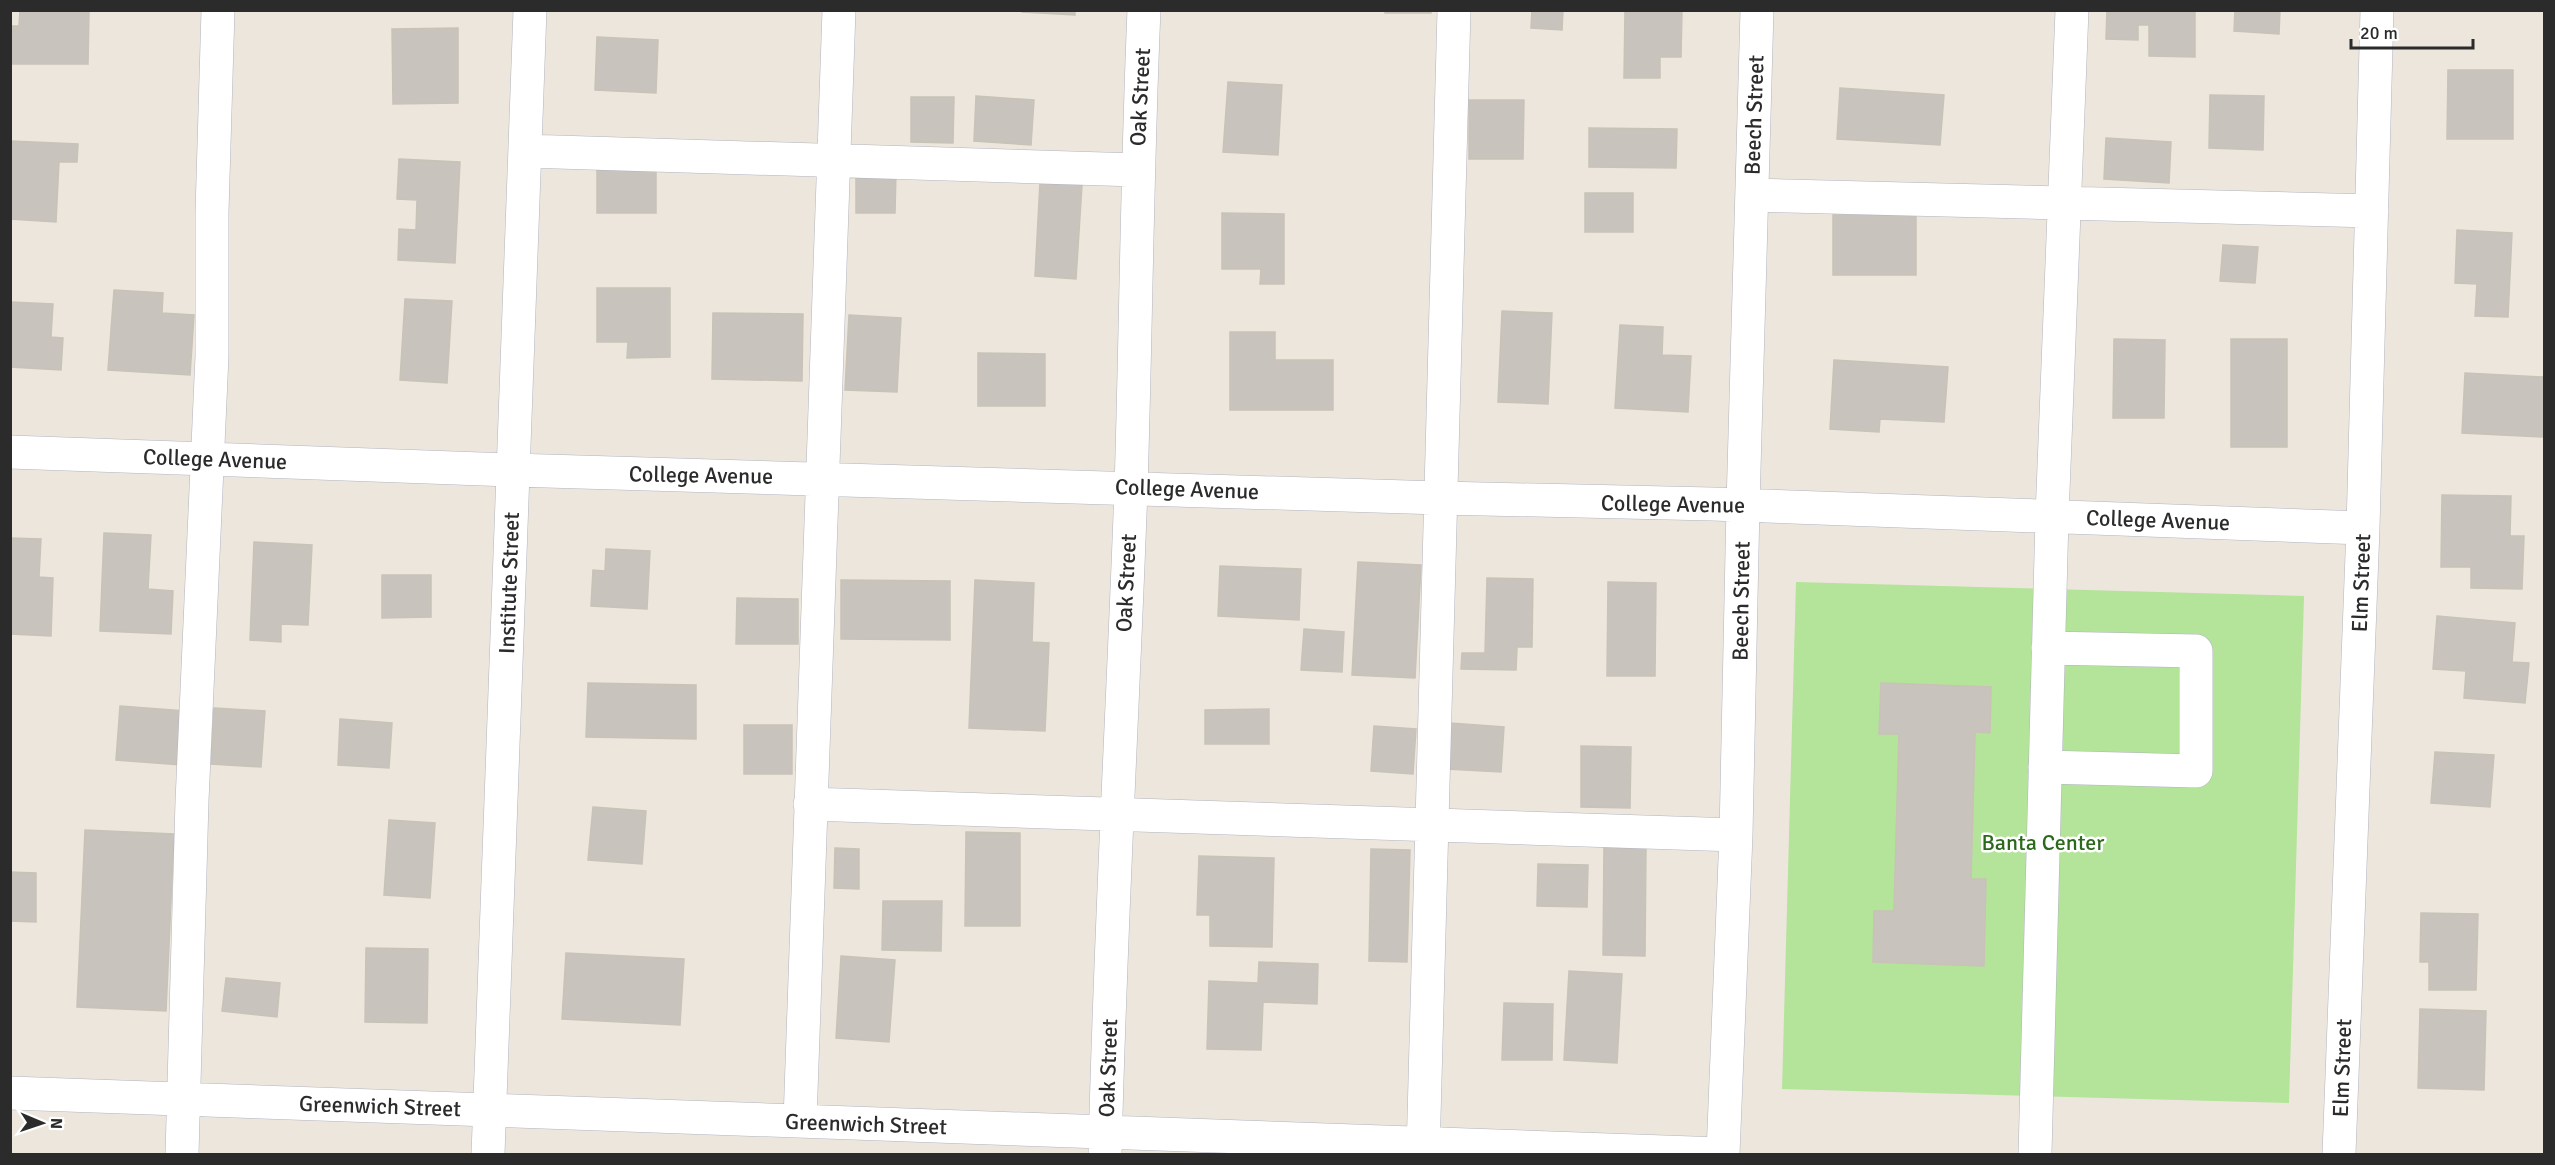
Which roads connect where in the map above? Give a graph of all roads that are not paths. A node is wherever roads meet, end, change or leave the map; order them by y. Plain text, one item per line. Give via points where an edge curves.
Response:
1 (218, 10) edge
2 (530, 10) edge
3 (839, 10) edge
4 (1144, 10) edge
5 (1454, 10) edge
6 (1757, 10) edge
7 (2072, 10) edge
8 (2378, 10) edge
9 (525, 151) junction
10 (833, 160) junction
11 (1137, 170) junction
12 (1752, 195) junction
13 (2064, 203) junction
14 (2372, 211) junction
15 (10, 452) edge
16 (206, 459) junction
17 (513, 470) junction
18 (821, 478) junction
19 (1131, 488) junction
20 (1440, 498) junction
21 (1743, 505) junction
22 (2052, 517) junction
23 (2363, 528) junction
24 (2048, 648) junction
25 (2045, 766) junction
26 (810, 804) junction
27 (1115, 815) junction
28 (1432, 826) junction
29 (1736, 835) junction
30 (10, 1093) edge
31 (183, 1099) junction
32 (489, 1110) junction
33 (800, 1121) junction
34 (1105, 1144) edge
35 (1423, 1149) edge
36 (182, 1155) edge
37 (488, 1155) edge
38 (1722, 1155) edge
39 (2035, 1155) edge
40 (2339, 1155) edge

1 - 16 street via 212,356
2 - 9 street, Institute Street
3 - 10 street
4 - 11 street, Oak Street
5 - 20 street
6 - 12 street, Beech Street
7 - 13 street
8 - 14 street, Elm Street
9 - 10 street
9 - 17 street, Institute Street
10 - 11 street
10 - 18 street
11 - 19 street, Oak Street
12 - 13 street
12 - 21 street, Beech Street
13 - 14 street
13 - 22 street
14 - 23 street, Elm Street
15 - 16 street, College Avenue
16 - 17 street, College Avenue
16 - 31 street
17 - 18 street, College Avenue
17 - 32 street, Institute Street
18 - 19 street, College Avenue
18 - 26 street
19 - 20 street, College Avenue
19 - 27 street, Oak Street
20 - 21 street, College Avenue
20 - 28 street
21 - 22 street, College Avenue
21 - 29 street, Beech Street
22 - 23 street, College Avenue
22 - 24 street
23 - 40 street, Elm Street
24 - 25 street
24 - 25 street via 2196,651 2196,771
25 - 39 street
26 - 27 street
26 - 33 street
27 - 28 street
27 - 34 street, Oak Street
28 - 29 street
28 - 35 street
29 - 38 street, Beech Street
30 - 31 street, Greenwich Street
31 - 32 street, Greenwich Street
31 - 36 street
32 - 33 street, Greenwich Street
32 - 37 street, Institute Street
33 - 34 street, Greenwich Street
34 - 35 street, Greenwich Street
35 - 38 street, Greenwich Street

